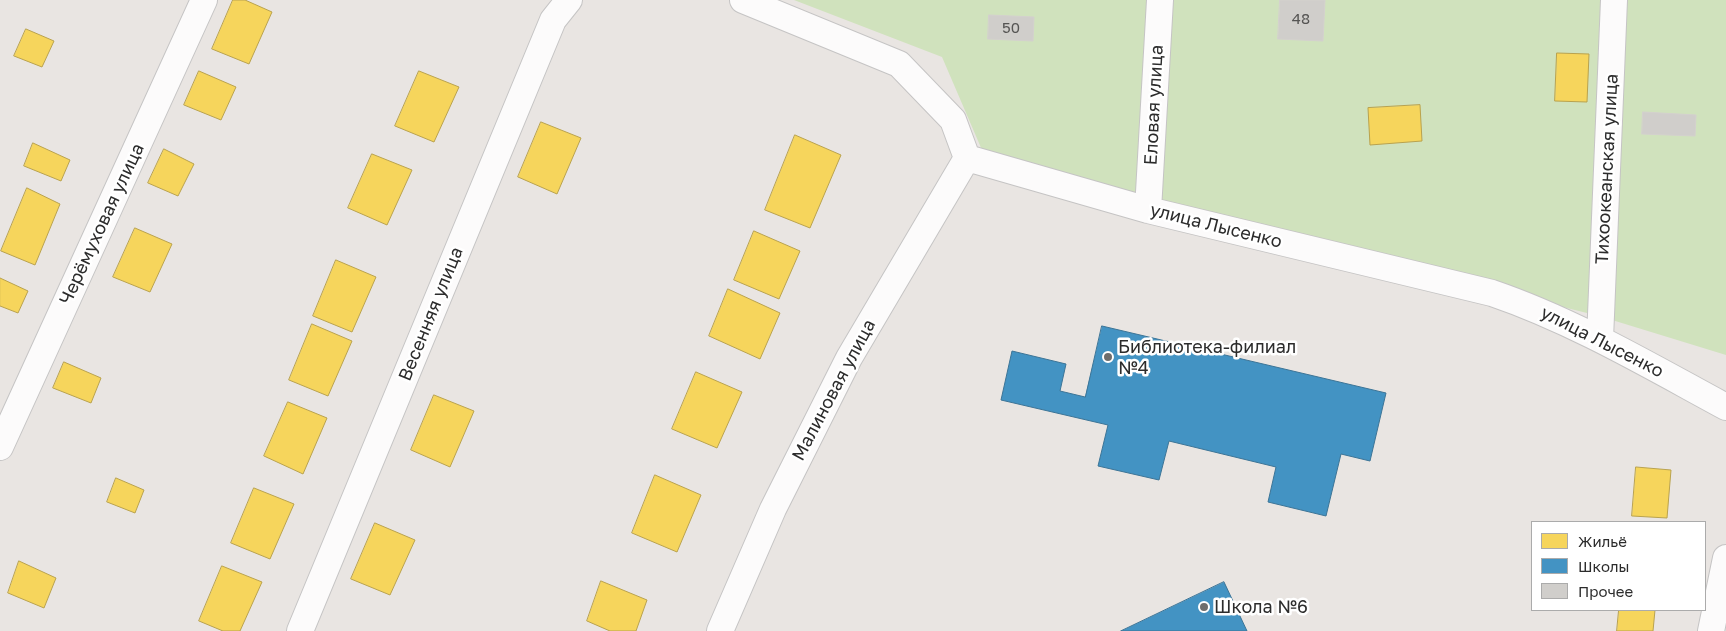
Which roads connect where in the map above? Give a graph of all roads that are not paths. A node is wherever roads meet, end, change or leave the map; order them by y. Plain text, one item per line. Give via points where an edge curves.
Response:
1 (204, 0) edge
2 (569, 0) edge
3 (743, 0) edge
4 (1160, 0) edge
5 (1614, 0) edge
6 (967, 158) junction
7 (1148, 210) junction
8 (1600, 339) junction
9 (1726, 406) edge
10 (0, 447) edge
11 (1726, 558) edge
12 (300, 631) edge
13 (720, 631) edge
14 (1711, 631) edge

1 - 10 street, Черёмуховая улица
2 - 12 street, Весенняя улица via 553,20
3 - 6 street via 899,64 953,120
4 - 7 street, Еловая улица
5 - 8 street, Тихоокеанская улица
6 - 7 street, улица Лысенко
6 - 13 street, Малиновая улица via 848,358 773,509
7 - 8 street, улица Лысенко via 1492,292
8 - 9 street, улица Лысенко
11 - 14 street

